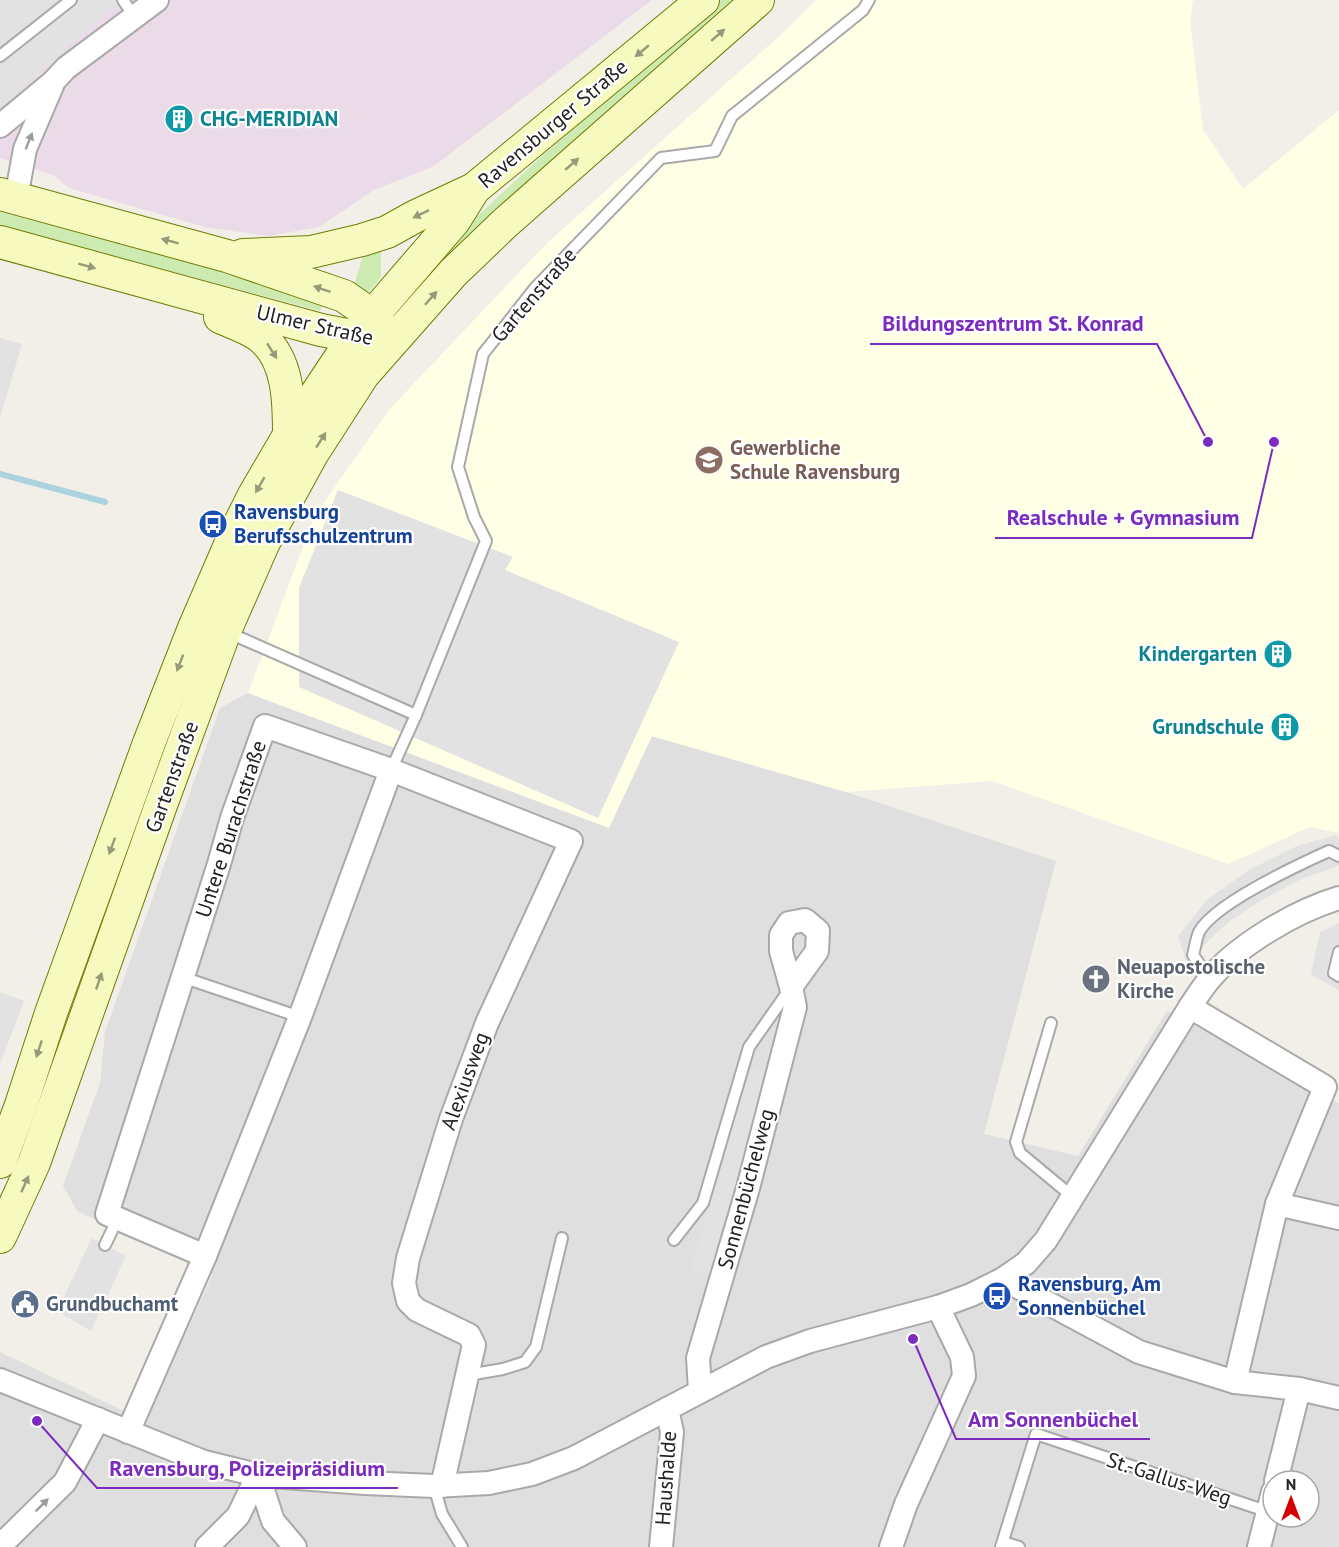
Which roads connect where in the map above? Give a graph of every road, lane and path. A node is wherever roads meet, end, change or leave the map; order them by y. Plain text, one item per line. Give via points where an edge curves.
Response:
1 (71, 0) edge
2 (157, 0) edge
3 (703, 0) edge
4 (758, 0) edge
5 (869, 0) edge
6 (129, 8) edge
7 (0, 56) edge
8 (54, 82) junction
9 (0, 126) edge
10 (474, 189) junction
11 (8, 196) edge
12 (0, 242) edge
13 (227, 256) junction
14 (149, 283) junction
15 (364, 327) junction
16 (392, 342) junction
17 (289, 422) junction
18 (225, 631) junction
19 (416, 715) junction
20 (391, 770) junction
21 (1339, 856) edge
22 (1339, 898) edge
23 (1339, 952) edge
24 (1339, 976) edge
25 (182, 977) junction
26 (1210, 979) junction
27 (791, 987) joint
28 (1190, 1007) junction
29 (300, 1017) junction
30 (67, 1020) junction
31 (1051, 1023) dead end
32 (0, 1162) edge
33 (1073, 1197) junction
34 (1277, 1204) junction
35 (118, 1218) junction
36 (1339, 1218) edge
37 (0, 1237) edge
38 (562, 1238) dead end
39 (674, 1240) dead end
40 (105, 1245) dead end
41 (205, 1256) junction
42 (1003, 1279) junction
43 (938, 1307) junction
44 (467, 1376) junction
45 (0, 1380) edge
46 (1235, 1383) junction
47 (1299, 1389) junction
48 (700, 1390) junction
49 (1339, 1398) edge
50 (667, 1409) junction
51 (98, 1419) junction
52 (128, 1432) junction
53 (1278, 1469) edge
54 (258, 1475) junction
55 (438, 1486) junction
56 (1261, 1499) edge
57 (1264, 1529) edge
58 (1002, 1544) edge
59 (0, 1546) edge
60 (207, 1547) edge
61 (295, 1547) edge
62 (462, 1547) edge
63 (661, 1547) edge
64 (891, 1547) edge
65 (1019, 1547) edge
66 (1259, 1547) edge

1 - 7 lane
2 - 6 street
3 -> 10 main road, Ravensburger Straße
16 -> 4 main road, Ravensburger Straße via 453,273 504,224
5 - 19 lane, Gartenstraße via 863,10 732,116 715,151 661,158 535,288 483,354 458,467 486,541
6 - 8 street
8 - 9 street
11 -> 8 street
10 -> 13 main road via 387,232 362,240 311,252
10 - 15 main road, Ravensburger Straße via 454,221
13 -> 11 main road, Ulmer Straße
12 -> 14 main road, Ulmer Straße
15 -> 13 main road, Ulmer Straße via 344,296
14 - 15 main road, Ulmer Straße
14 -> 17 main road via 262,337 276,355 284,376
15 - 16 main road, Ulmer Straße
15 - 17 main road, Ravensburger Straße
18 -> 16 main road, Gartenstraße via 264,542 312,454 363,375
17 -> 30 main road, Gartenstraße via 236,531 149,743
18 - 19 lane
30 -> 18 main road, Gartenstraße
19 - 20 lane
20 - 25 street, Untere Burachstraße via 265,726
20 - 29 street
20 - 44 street, Alexiusweg via 571,841 486,1023 408,1258 404,1283 408,1301 417,1310 469,1335 474,1345
21 - 26 lane via 1329,851 1287,870 1223,908 1200,932 1193,955
22 - 26 street via 1264,934
23 - 24 lane via 1334,973
25 - 29 lane
25 - 35 street, Untere Burachstraße via 107,1214
26 - 28 street
27 - 39 lane, Sonnenbüchelweg via 748,1047 703,1203
27 - 48 street, Sonnenbüchelweg via 795,1007 698,1358
28 - 33 street
28 - 34 street via 1325,1087
29 - 41 street
30 -> 32 main road, Gartenstraße via 21,1105
37 -> 30 main road, Gartenstraße via 34,1163
31 - 33 lane via 1016,1143 1020,1153
33 - 42 street via 1046,1240 1026,1263
34 - 36 street
34 - 46 street
35 - 40 lane
35 - 41 street
38 - 44 lane via 536,1347 525,1362
41 - 52 street
42 - 43 street
42 - 46 street via 1139,1352
43 - 48 street via 810,1341 766,1357
43 - 64 street via 962,1357 964,1377 906,1504
44 - 55 street, Alexiusweg
45 - 51 street
46 - 47 street
47 - 49 street
47 - 53 street
48 - 50 street
50 - 55 street via 574,1458 532,1474 489,1483
50 - 63 street, Haushalde via 672,1432
51 - 52 street
59 -> 51 street via 65,1482
52 - 54 street via 204,1462
54 - 55 street
54 - 60 street via 238,1516
54 - 61 street via 273,1521
55 - 62 lane via 442,1514
56 - 58 lane, St.-Gallus-Weg via 1036,1434
57 - 66 street, St.-Gallus-Weg
58 - 65 lane

